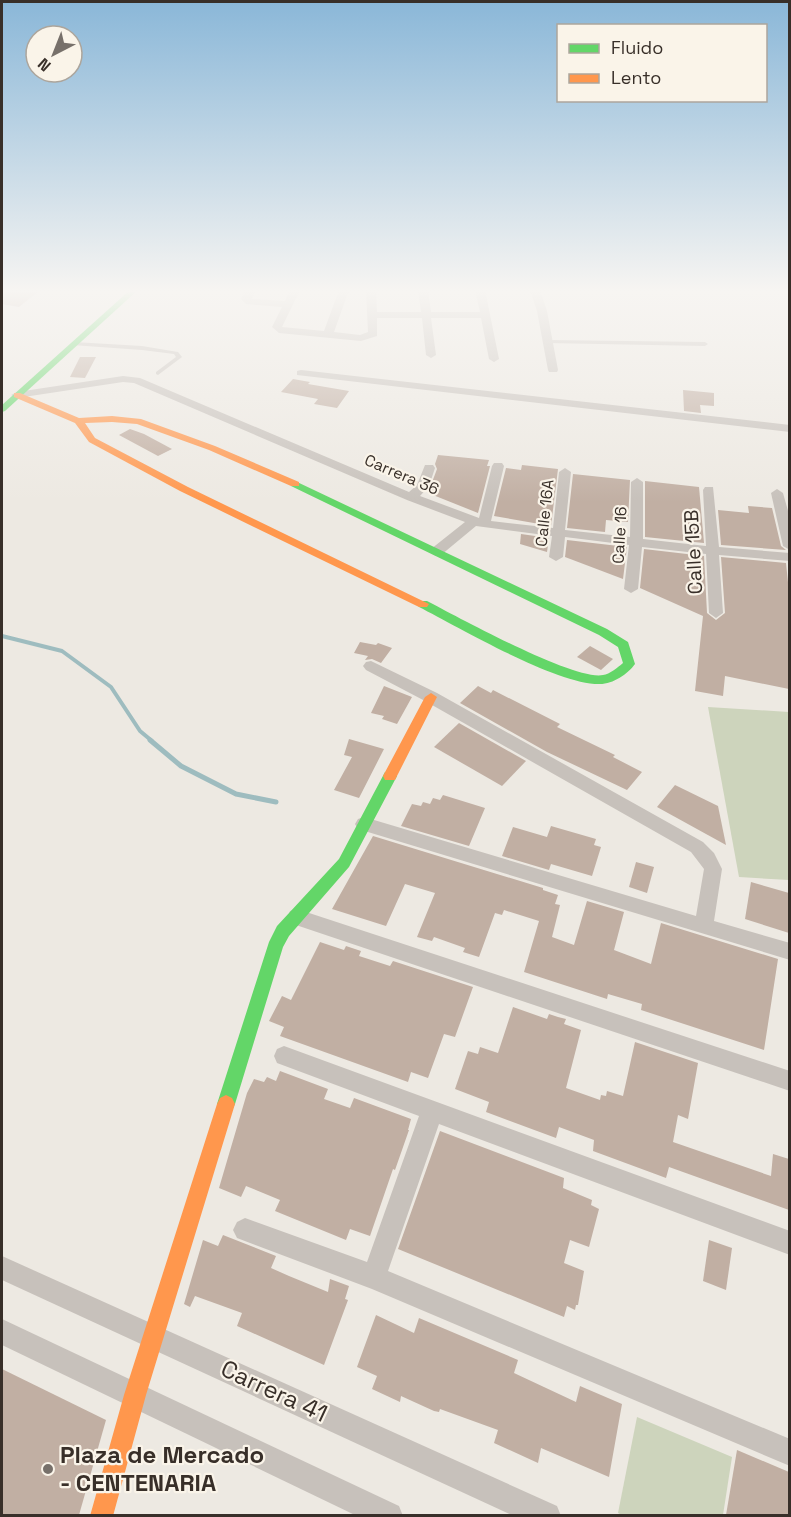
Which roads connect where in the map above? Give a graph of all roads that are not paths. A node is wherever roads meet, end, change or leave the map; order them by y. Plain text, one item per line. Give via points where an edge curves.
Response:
1 (55, 361) edge
2 (174, 361) edge
3 (552, 361) edge
4 (554, 370) dead end
5 (158, 373) dead end
6 (301, 373) dead end
7 (17, 395) junction
8 (2, 409) edge
9 (78, 421) junction
10 (789, 429) edge
11 (498, 466) dead end
12 (429, 468) dead end
13 (565, 472) dead end
14 (638, 482) dead end
15 (709, 489) dead end
16 (777, 493) dead end
17 (411, 497) junction
18 (479, 522) junction
19 (559, 533) junction
20 (636, 543) junction
21 (789, 546) edge
22 (714, 551) junction
23 (436, 552) junction
24 (556, 556) dead end
25 (789, 557) edge
26 (631, 589) dead end
27 (716, 613) dead end
28 (371, 666) dead end
29 (431, 697) junction
30 (364, 824) junction
31 (297, 917) junction
32 (704, 926) junction
33 (789, 952) edge
34 (285, 1056) dead end
35 (789, 1081) edge
36 (432, 1111) junction
37 (245, 1230) dead end
38 (789, 1243) edge
39 (2, 1268) edge
40 (374, 1277) junction
41 (2, 1332) edge
42 (155, 1336) junction
43 (135, 1395) junction
44 (789, 1454) edge
45 (101, 1515) edge
46 (389, 1515) edge
47 (547, 1515) edge

1 - 7 street
2 - 5 lane
3 - 4 street
6 - 10 street
7 - 8 street
7 - 9 street
7 - 17 street, Carrera 36 via 136,380
9 - 23 street via 138,421 212,448
9 - 23 street via 92,440 184,489 570,675 597,683 617,675 629,664 624,645 603,632
11 - 18 street
12 - 17 street via 423,486
13 - 19 street, Calle 16A
14 - 20 street, Calle 16
15 - 22 street, Calle 15B
16 - 21 street
17 - 18 street, Carrera 36
18 - 19 street, Carrera 36
18 - 23 street
19 - 20 street, Carrera 36
19 - 24 street, Calle 16A
20 - 22 street, Carrera 36
20 - 26 street, Calle 16
22 - 25 street, Carrera 36
22 - 27 street, Calle 15B
28 - 29 street
29 - 30 street
29 - 32 street via 697,847 713,869
30 - 31 street via 344,863
30 - 32 street
31 - 35 street
31 - 42 street via 274,947
32 - 33 street
34 - 36 street
36 - 38 street
36 - 40 street
37 - 40 street
39 - 42 street, Carrera 41
40 - 44 street
41 - 43 street
42 - 43 street
42 - 47 street, Carrera 41
43 - 45 street
43 - 46 street

